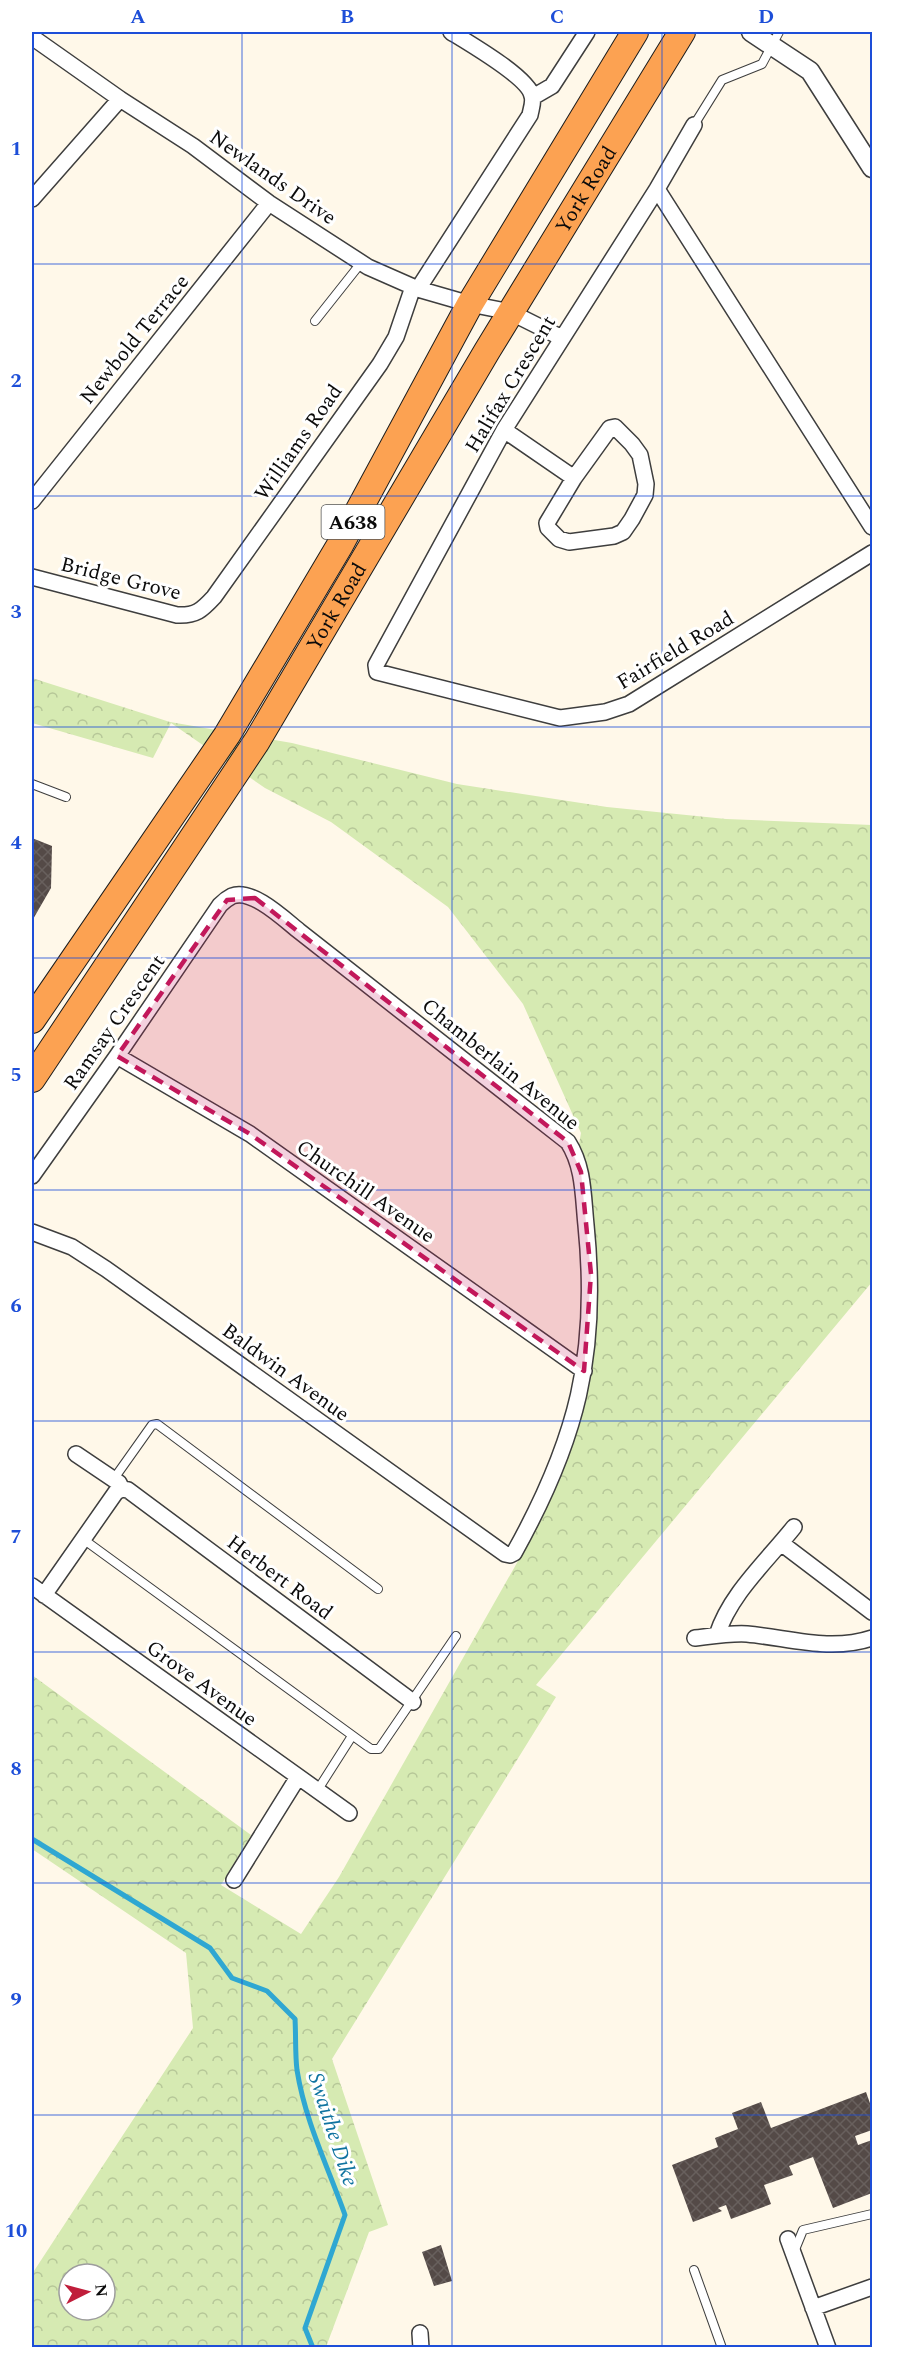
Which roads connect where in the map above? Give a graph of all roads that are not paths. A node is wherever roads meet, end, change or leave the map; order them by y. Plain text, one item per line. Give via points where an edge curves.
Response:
1 (451, 32) edge
2 (587, 32) edge
3 (635, 32) edge
4 (682, 32) edge
5 (752, 32) edge
6 (32, 37) edge
7 (775, 38) edge
8 (533, 97) junction
9 (120, 99) junction
10 (694, 125) joint
11 (873, 168) edge
12 (657, 189) junction
13 (32, 199) edge
14 (269, 202) junction
15 (361, 263) junction
16 (416, 288) junction
17 (470, 304) junction
18 (510, 312) junction
19 (315, 321) dead end
20 (562, 338) junction
21 (504, 430) junction
22 (574, 478) junction
23 (32, 501) edge
24 (873, 527) edge
25 (873, 554) edge
26 (32, 577) edge
27 (200, 612) joint
28 (377, 672) joint
29 (32, 784) edge
30 (66, 797) dead end
31 (233, 896) joint
32 (32, 1020) edge
33 (117, 1056) junction
34 (32, 1079) edge
35 (32, 1176) edge
36 (32, 1232) edge
37 (584, 1371) junction
38 (76, 1454) dead end
39 (118, 1484) junction
40 (794, 1527) dead end
41 (83, 1539) junction
42 (781, 1543) junction
43 (510, 1555) joint
44 (378, 1589) dead end
45 (38, 1590) edge
46 (873, 1611) edge
47 (717, 1635) junction
48 (456, 1636) dead end
49 (695, 1638) dead end
50 (873, 1638) edge
51 (413, 1702) junction
52 (352, 1736) junction
53 (298, 1778) junction
54 (317, 1791) junction
55 (349, 1813) dead end
56 (234, 1880) dead end
57 (873, 2214) edge
58 (788, 2239) dead end
59 (793, 2254) junction
60 (694, 2270) dead end
61 (873, 2287) edge
62 (813, 2308) junction
63 (722, 2348) edge
64 (828, 2348) edge

1 - 8 street via 525,82
2 - 8 street via 552,86
3 - 17 highway, York Road / A638
4 - 18 highway, York Road / A638
5 - 7 street
6 - 9 street, Newlands Drive
7 - 10 lane via 762,64 722,80
7 - 11 street via 810,71
8 - 16 street, Williams Road via 530,115
9 - 13 street
9 - 14 street, Newlands Drive via 194,146
10 - 12 street, Halifax Crescent
12 - 20 street, Halifax Crescent
12 - 24 street
14 - 15 street, Newlands Drive
14 - 23 street, Newbold Terrace
15 - 16 street, Newlands Drive
15 - 19 lane
16 - 17 street, Newlands Drive
16 - 27 street, Williams Road via 380,364
17 - 18 street, Newlands Drive
17 - 32 highway, York Road / A638 via 340,544 227,735
18 - 20 street, Newlands Drive
18 - 34 highway, York Road / A638 via 257,741
20 - 21 street, Halifax Crescent
21 - 22 street
21 - 28 street, Halifax Crescent via 376,665
22 - 22 street via 610,428 615,427 640,455 645,495 623,532 569,542 559,539 547,522
25 - 28 street, Fairfield Road via 629,704 605,712 560,718
26 - 27 street, Bridge Grove via 177,615
29 - 30 lane
31 - 33 street, Ramsay Crescent via 220,905
31 - 37 street, Chamberlain Avenue via 255,898 568,1142 581,1173 591,1274
33 - 35 street, Ramsay Crescent
33 - 37 street, Churchill Avenue via 250,1134
36 - 43 street, Baldwin Avenue via 72,1247 106,1269
37 - 43 street, Chamberlain Avenue via 564,1448 544,1497
38 - 39 street, Herbert Road
39 - 41 street
39 - 44 lane via 152,1425 157,1424
39 - 51 street, Herbert Road
40 - 42 street
41 - 45 street
41 - 52 lane
42 - 46 street
42 - 47 street via 734,1600
45 - 53 street, Grove Avenue
47 - 49 street
47 - 50 street via 744,1634 823,1645 854,1644
48 - 51 lane
51 - 52 lane via 379,1749 371,1749
52 - 54 lane
53 - 54 street, Grove Avenue
53 - 56 street
54 - 55 street, Grove Avenue
57 - 59 lane via 803,2230
58 - 59 street
59 - 62 street
60 - 63 lane
61 - 62 street
62 - 64 street

